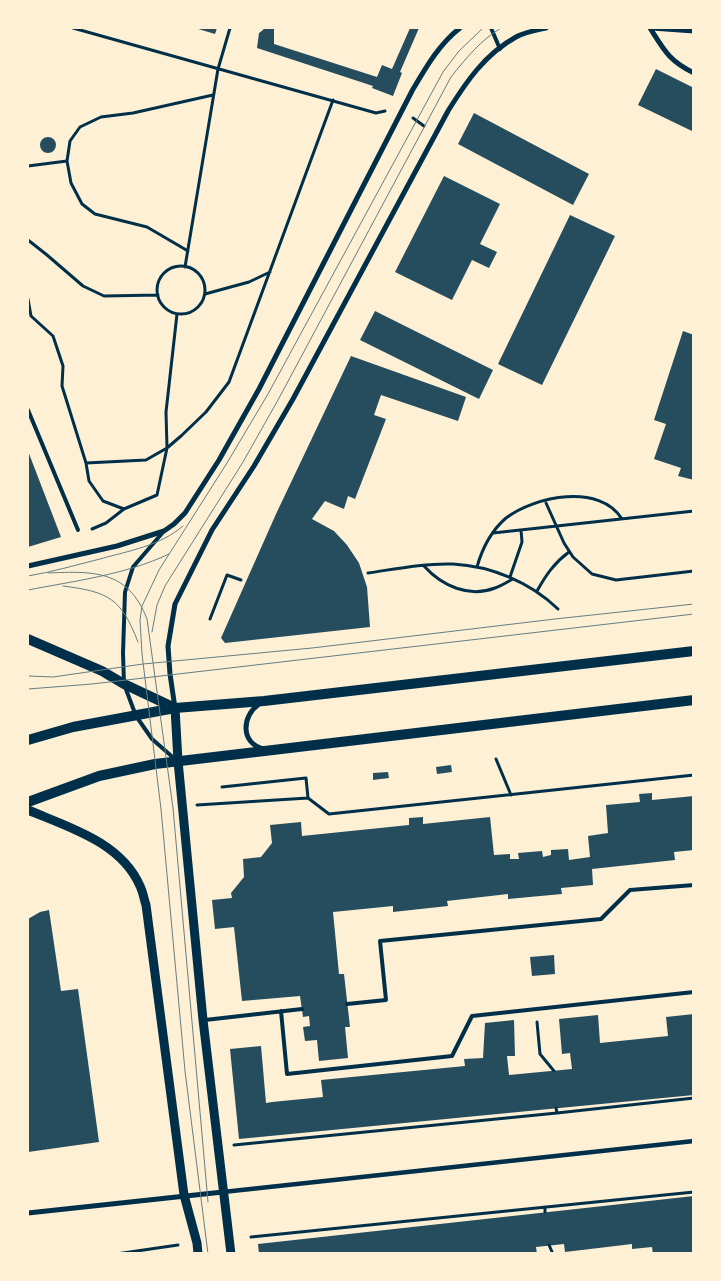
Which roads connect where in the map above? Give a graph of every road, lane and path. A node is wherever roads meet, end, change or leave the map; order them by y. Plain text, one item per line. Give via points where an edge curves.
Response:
1 (73, 28) edge
2 (230, 28) edge
3 (460, 28) edge
4 (492, 28) edge
5 (546, 28) edge
6 (651, 28) edge
7 (694, 31) edge
8 (500, 49) junction
9 (218, 69) junction
10 (694, 73) edge
11 (213, 95) junction
12 (333, 100) junction
13 (402, 109) junction
14 (435, 135) junction
15 (67, 160) junction
16 (28, 166) edge
17 (28, 240) edge
18 (188, 251) junction
19 (185, 267) junction
20 (270, 272) junction
21 (205, 294) junction
22 (158, 295) junction
23 (28, 299) edge
24 (177, 314) junction
25 (28, 410) edge
26 (167, 448) junction
27 (86, 463) junction
28 (546, 503) dead end
29 (694, 511) edge
30 (622, 519) junction
31 (556, 527) junction
32 (78, 530) dead end
33 (521, 530) junction
34 (164, 531) junction
35 (493, 533) junction
36 (569, 552) junction
37 (28, 566) edge
38 (424, 566) junction
39 (477, 568) junction
40 (694, 571) edge
41 (368, 572) dead end
42 (512, 578) junction
43 (241, 580) dead end
44 (537, 591) junction
45 (558, 609) dead end
46 (210, 619) dead end
47 (28, 639) edge
48 (694, 651) edge
49 (124, 684) junction
50 (694, 700) edge
51 (264, 701) junction
52 (175, 708) junction
53 (136, 716) junction
54 (28, 740) edge
55 (270, 751) junction
56 (496, 759) dead end
57 (178, 762) junction
58 (694, 775) edge
59 (222, 787) dead end
60 (511, 795) junction
61 (308, 798) junction
62 (28, 802) edge
63 (197, 805) dead end
64 (28, 810) edge
65 (694, 885) edge
66 (694, 992) edge
67 (347, 1004) dead end
68 (302, 1009) dead end
69 (536, 1010) junction
70 (281, 1011) junction
71 (203, 1020) junction
72 (554, 1071) dead end
73 (694, 1098) edge
74 (556, 1108) dead end
75 (556, 1113) junction
76 (694, 1141) edge
77 (233, 1145) dead end
78 (223, 1192) junction
79 (694, 1192) edge
80 (184, 1195) junction
81 (635, 1198) junction
82 (635, 1203) dead end
83 (545, 1207) junction
84 (545, 1212) dead end
85 (28, 1213) edge
86 (251, 1237) dead end
87 (178, 1245) dead end
88 (549, 1245) dead end
89 (116, 1254) edge
90 (198, 1254) edge
91 (231, 1254) edge
92 (553, 1254) edge

1 - 9 path
2 - 9 path
3 - 13 street via 428,64
4 - 8 lane
5 - 8 street via 516,37
6 - 7 street
6 - 10 street via 666,54
8 - 14 street via 466,82
9 - 11 path
9 - 12 path
11 - 15 path via 101,117 80,127 70,141
11 - 18 path
12 - 13 path via 376,113 385,111 394,101
12 - 20 path
13 - 14 path
13 - 34 street via 259,389 219,460 185,513
14 - 52 street via 283,416 210,535 176,604 168,646
15 - 16 path
15 - 18 path via 71,182 82,204 95,214 147,227
17 - 22 path via 83,286 104,296
18 - 19 path
19 - 21 path via 201,276
19 - 22 path via 167,270 161,277
20 - 21 path via 249,282
20 - 26 path via 229,382 206,412
21 - 24 path via 195,310
22 - 24 path via 161,304
23 - 27 path via 31,316 53,336 63,366 62,386
24 - 26 path via 166,412
25 - 32 lane
26 - 27 path via 146,460
26 - 27 path via 157,495 124,509 103,501 89,481
28 - 31 path
29 - 30 path
30 - 31 path
30 - 35 path via 607,504 588,498 567,497 544,500 521,510 506,519
31 - 33 path
31 - 36 path
33 - 35 path
33 - 42 path via 522,542
34 - 37 street via 116,546
34 - 49 lane via 133,568 125,592
35 - 39 path via 482,550
36 - 40 path via 592,574 616,580
36 - 44 path via 556,562
38 - 39 path via 452,564
38 - 41 path
38 - 42 path via 434,577 463,591 494,589
39 - 42 path
42 - 44 path
43 - 46 path via 227,574
44 - 45 path
47 - 49 main road
48 - 51 main road
49 - 52 main road
49 - 53 lane
50 - 55 main road
51 - 52 main road
51 - 55 street via 246,719 247,736 252,744
52 - 53 main road
52 - 57 street
53 - 54 main road via 73,727
53 - 57 lane via 152,739
55 - 57 main road
56 - 60 path
57 - 62 main road via 99,776
57 - 71 street
58 - 60 path
59 - 61 path via 306,778
60 - 61 path via 330,814
61 - 63 path
64 - 80 street via 83,833 106,847 119,856 140,886 146,905
65 - 67 lane via 630,890 601,919 380,941 386,1000
66 - 69 lane
68 - 70 lane
69 - 70 lane via 472,1016 452,1056 287,1074
69 - 72 path via 540,1054
70 - 71 lane
71 - 78 street
73 - 75 path
74 - 75 path
75 - 77 path
76 - 78 street
78 - 80 street
78 - 91 street
79 - 81 path
80 - 85 street
80 - 90 street
81 - 82 path
81 - 83 path
83 - 84 path
83 - 86 path
87 - 89 path
88 - 92 path

